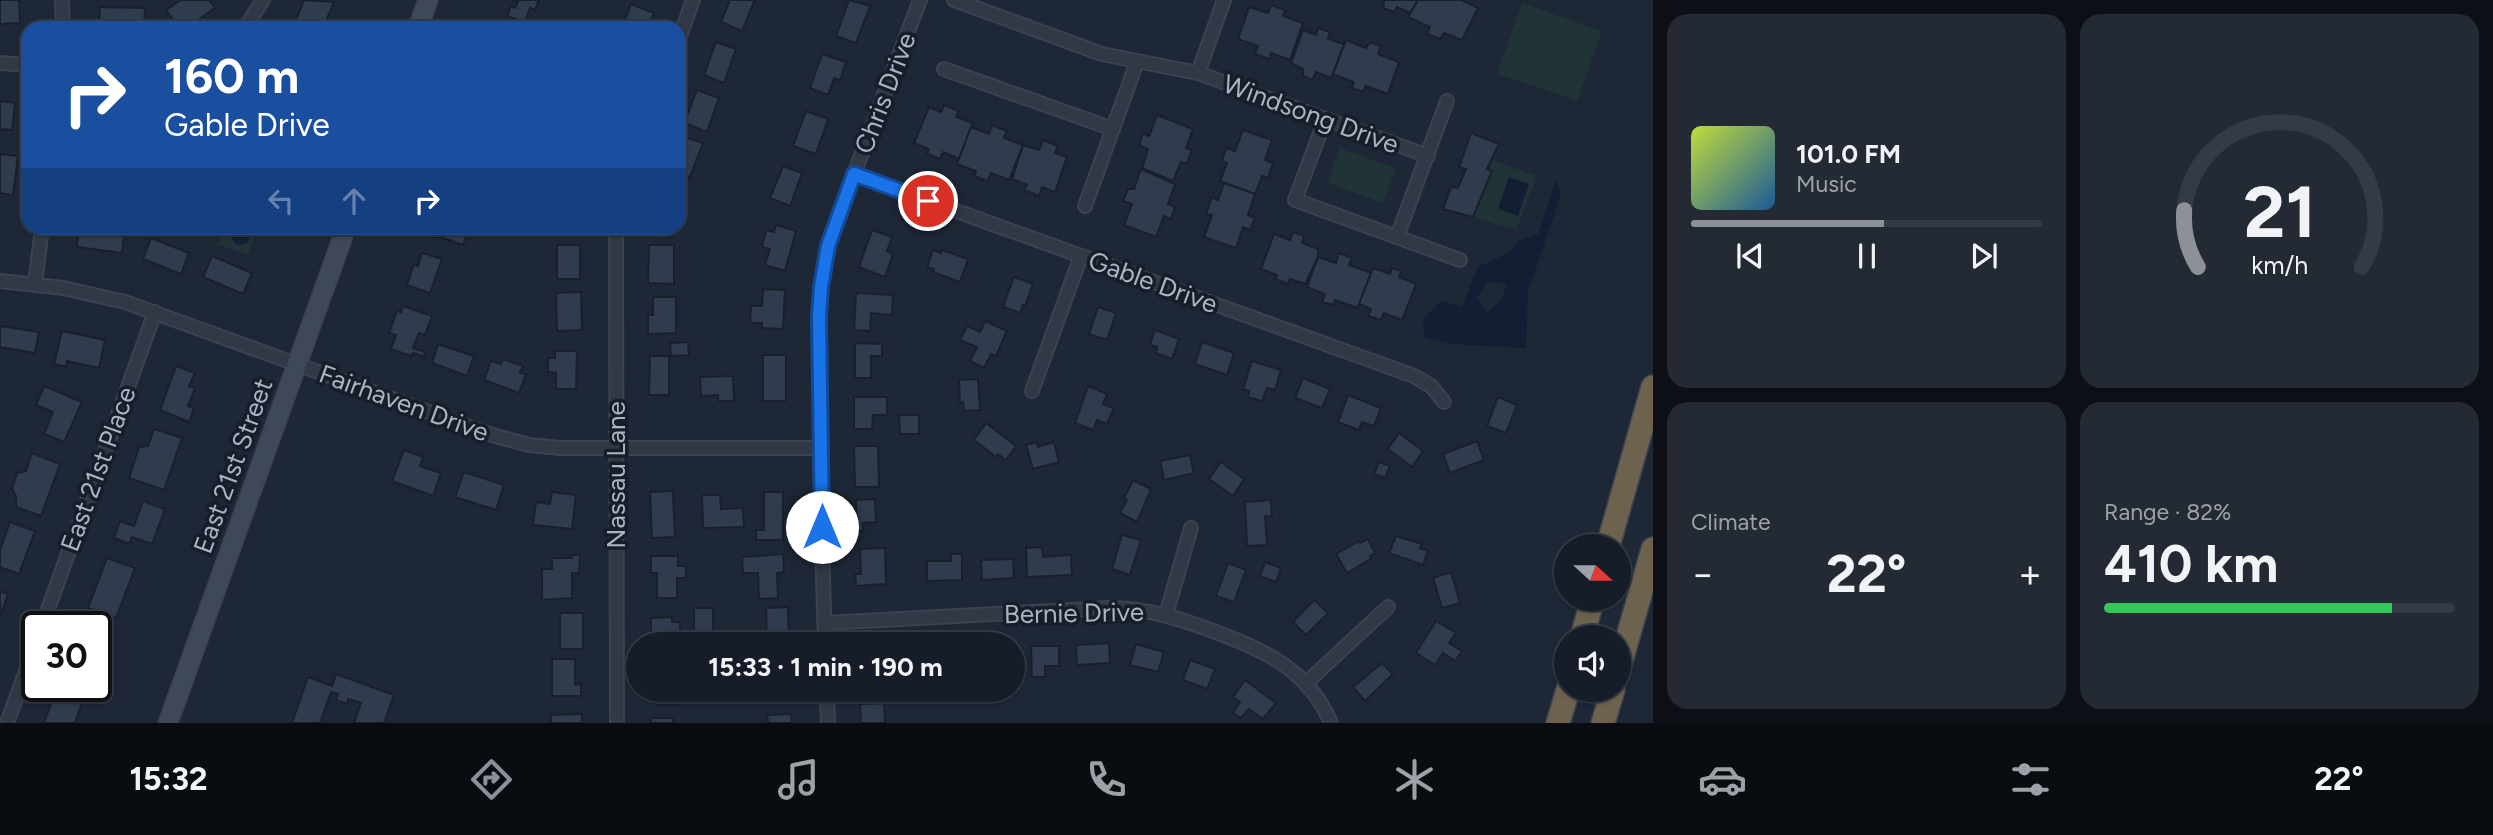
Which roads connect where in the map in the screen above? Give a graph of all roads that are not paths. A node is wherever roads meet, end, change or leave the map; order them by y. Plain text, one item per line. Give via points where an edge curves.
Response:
1 (62, 0) edge
2 (263, 0) edge
3 (428, 0) edge
4 (693, 0) edge
5 (919, 0) edge
6 (954, 0) edge
7 (1224, 0) edge
8 (63, 21) edge
9 (250, 21) edge
10 (420, 21) edge
11 (686, 21) edge
12 (1137, 62) junction
13 (0, 63) edge
14 (21, 64) edge
15 (944, 69) dead end
16 (1198, 73) junction
17 (1447, 101) dead end
18 (1325, 120) junction
19 (1112, 129) junction
20 (1428, 156) junction
21 (854, 174) junction
22 (1085, 206) dead end
23 (41, 235) edge
24 (344, 235) edge
25 (617, 235) edge
26 (1397, 236) junction
27 (1081, 256) junction
28 (1460, 260) dead end
29 (0, 281) edge
30 (35, 284) junction
31 (155, 312) junction
32 (298, 363) junction
33 (1653, 387) edge
34 (1032, 391) dead end
35 (1444, 402) dead end
36 (615, 448) junction
37 (821, 448) junction
38 (1191, 528) dead end
39 (1611, 534) edge
40 (1653, 549) edge
41 (1388, 607) dead end
42 (47, 611) edge
43 (1166, 615) junction
44 (825, 624) junction
45 (1631, 626) edge
46 (825, 632) edge
47 (1306, 683) junction
48 (21, 685) edge
49 (827, 702) edge
50 (1564, 702) edge
51 (1609, 702) edge
52 (7, 723) edge
53 (168, 723) edge
54 (617, 723) edge
55 (828, 723) edge
56 (1331, 723) edge
57 (1558, 723) edge
58 (1603, 723) edge

1 - 8 street
2 - 9 street
3 - 10 main road
4 - 11 street
5 - 21 street, Chris Drive
6 - 12 street, Windsong Drive via 1102,54
7 - 16 street
12 - 16 street, Windsong Drive
12 - 19 street
13 - 14 street
15 - 19 street
16 - 18 street, Windsong Drive
17 - 20 street, Windsong Drive
18 - 20 street, Windsong Drive
18 - 26 street via 1296,200
19 - 22 street
20 - 26 street
21 - 27 street, Gable Drive
21 - 37 street, Chris Drive via 828,246 821,287
23 - 30 street
24 - 32 main road, East 21st Street
25 - 36 street, Nassau Lane
26 - 28 street
27 - 34 street
27 - 35 street, Gable Drive via 1418,377
29 - 30 street, Fairhaven Drive
30 - 31 street, Fairhaven Drive via 98,295
31 - 32 street, Fairhaven Drive
31 - 42 street, East 21st Place
32 - 36 street, Fairhaven Drive via 512,441 560,448
32 - 53 main road, East 21st Street
33 - 39 highway
36 - 37 street, Fairhaven Drive
36 - 54 street, Nassau Lane
37 - 44 street, Chris Drive
38 - 43 street
40 - 45 highway
41 - 47 street
43 - 44 street, Bernie Drive via 1120,608
43 - 47 street, Bernie Drive via 1258,648
44 - 46 street, Chris Drive
47 - 56 street, Bernie Drive
48 - 52 street
49 - 55 street
50 - 57 highway
51 - 58 highway

